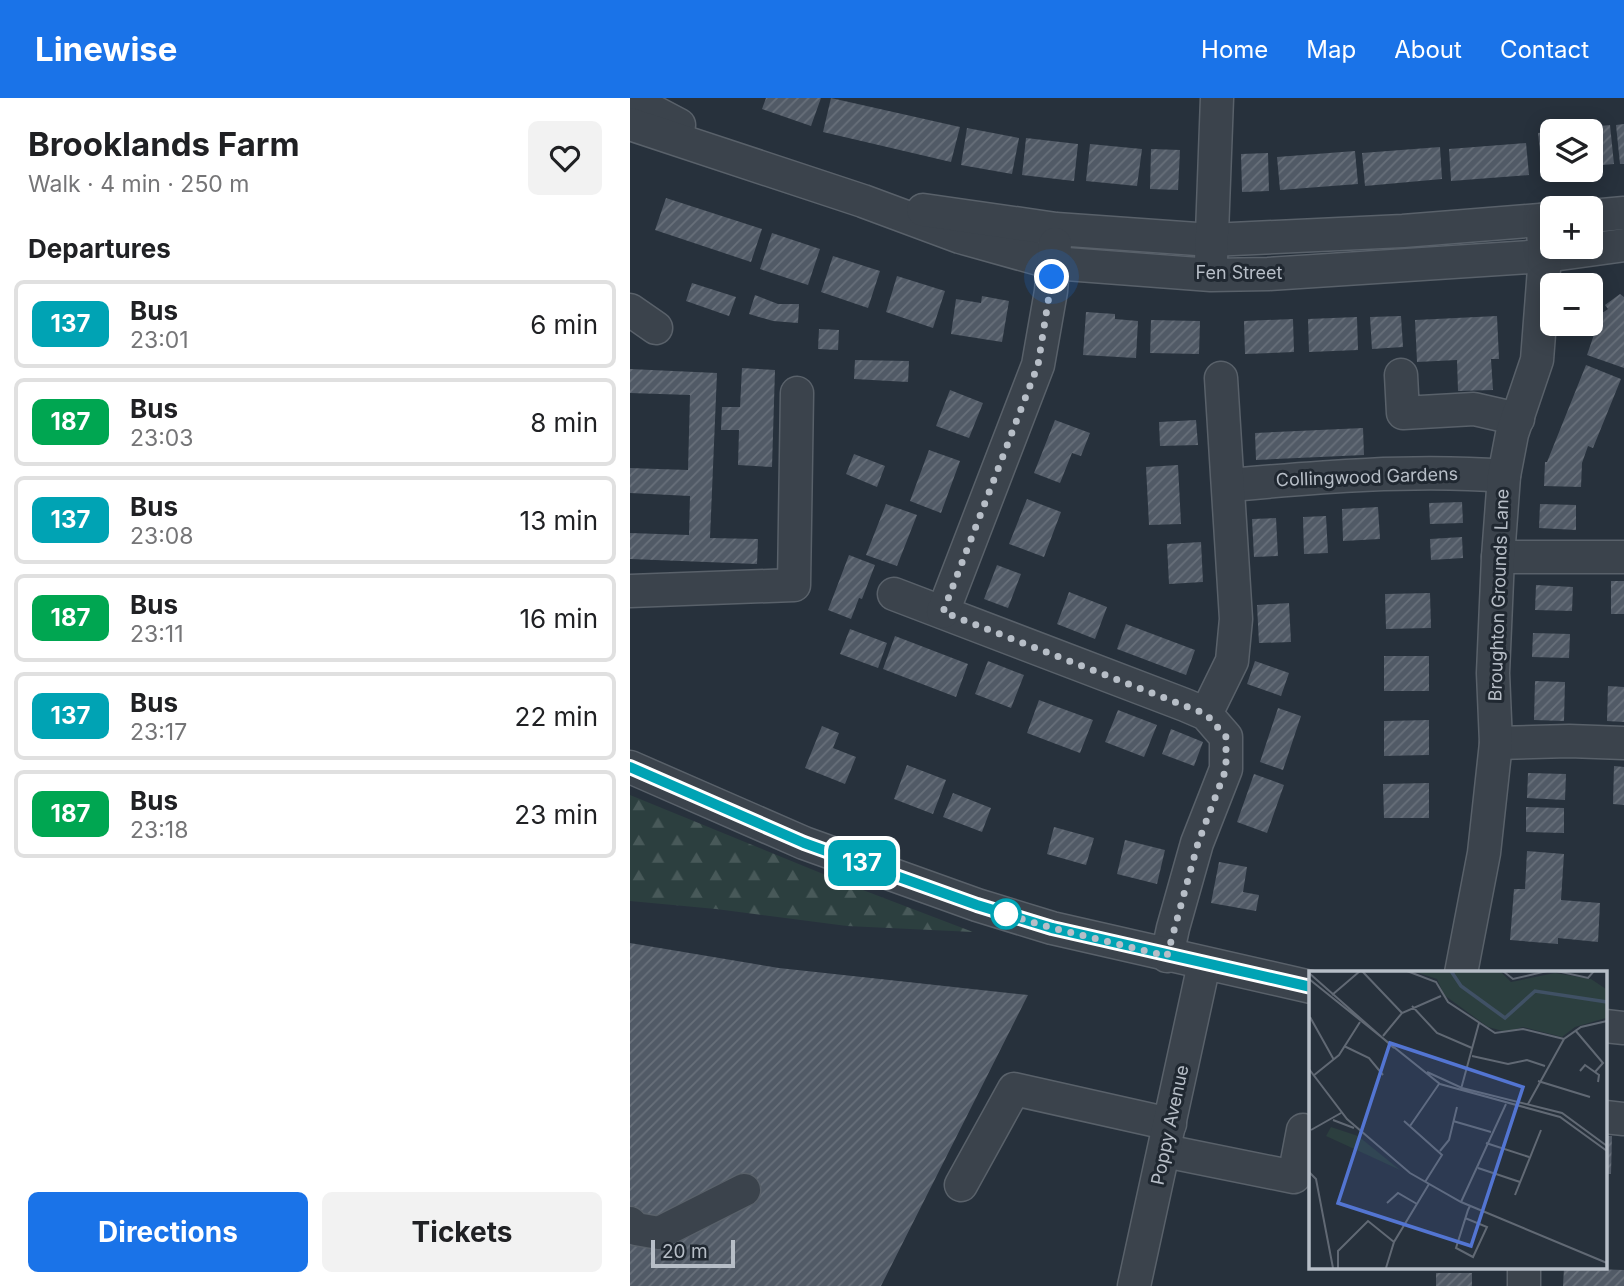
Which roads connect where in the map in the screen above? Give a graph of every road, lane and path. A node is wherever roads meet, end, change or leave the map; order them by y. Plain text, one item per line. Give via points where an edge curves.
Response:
1 (1217, 98) edge
2 (630, 99) edge
3 (630, 124) edge
4 (761, 168) junction
5 (863, 201) junction
6 (1624, 213) edge
7 (1603, 215) edge
8 (1540, 221) edge
9 (1056, 229) junction
10 (1211, 240) junction
11 (1624, 245) edge
12 (1603, 248) edge
13 (1540, 256) edge
14 (1545, 259) edge
15 (1054, 263) junction
16 (1211, 275) junction
17 (630, 310) edge
18 (656, 328) dead end
19 (1401, 375) dead end
20 (1222, 379) dead end
21 (797, 393) dead end
22 (1518, 419) junction
23 (1504, 476) junction
24 (1230, 485) junction
25 (1497, 557) junction
26 (1624, 557) edge
27 (630, 591) edge
28 (894, 594) dead end
29 (943, 612) junction
30 (1206, 714) junction
31 (1496, 743) junction
32 (1624, 743) edge
33 (630, 767) edge
34 (1170, 942) junction
35 (1204, 964) junction
36 (1461, 971) edge
37 (1309, 987) edge
38 (1606, 1026) edge
39 (1624, 1028) edge
40 (1606, 1117) edge
41 (1624, 1119) edge
42 (1303, 1130) dead end
43 (1167, 1138) junction
44 (961, 1185) dead end
45 (744, 1190) dead end
46 (630, 1223) edge
47 (1524, 1268) edge
48 (1134, 1286) edge
49 (1524, 1286) edge

1 - 10 street
2 - 4 street, Fen Street
3 - 4 street, Fen Street
4 - 5 street, Fen Street
5 - 9 street, Fen Street
5 - 15 street, Fen Street via 960,237
6 - 7 street
8 - 10 street, Fen Street
9 - 10 street, Fen Street
9 - 15 street
10 - 16 street
11 - 12 street, Fen Street
13 - 16 street, Fen Street
14 - 22 street, Broughton Grounds Lane via 1537,360
15 - 16 street, Fen Street
15 - 29 street via 1038,365
17 - 18 street
19 - 22 street via 1403,413 1474,409
20 - 24 street
21 - 27 street via 794,584
22 - 23 street, Broughton Grounds Lane
23 - 24 street, Collingwood Gardens via 1462,472
23 - 25 street, Broughton Grounds Lane
24 - 30 street via 1236,619 1232,661
25 - 26 street
25 - 31 street, Broughton Grounds Lane
28 - 29 street
29 - 30 street
30 - 34 street via 1226,737 1226,769 1198,843
31 - 32 street
31 - 36 street, Broughton Grounds Lane via 1484,853
33 - 34 street via 804,843 977,905 1052,928
34 - 35 street
35 - 37 street
35 - 43 street, Poppy Avenue
38 - 39 street
40 - 41 street
42 - 43 street via 1294,1177
43 - 44 street via 1014,1089
43 - 48 street, Poppy Avenue
45 - 46 street via 659,1233 636,1229
47 - 49 street

